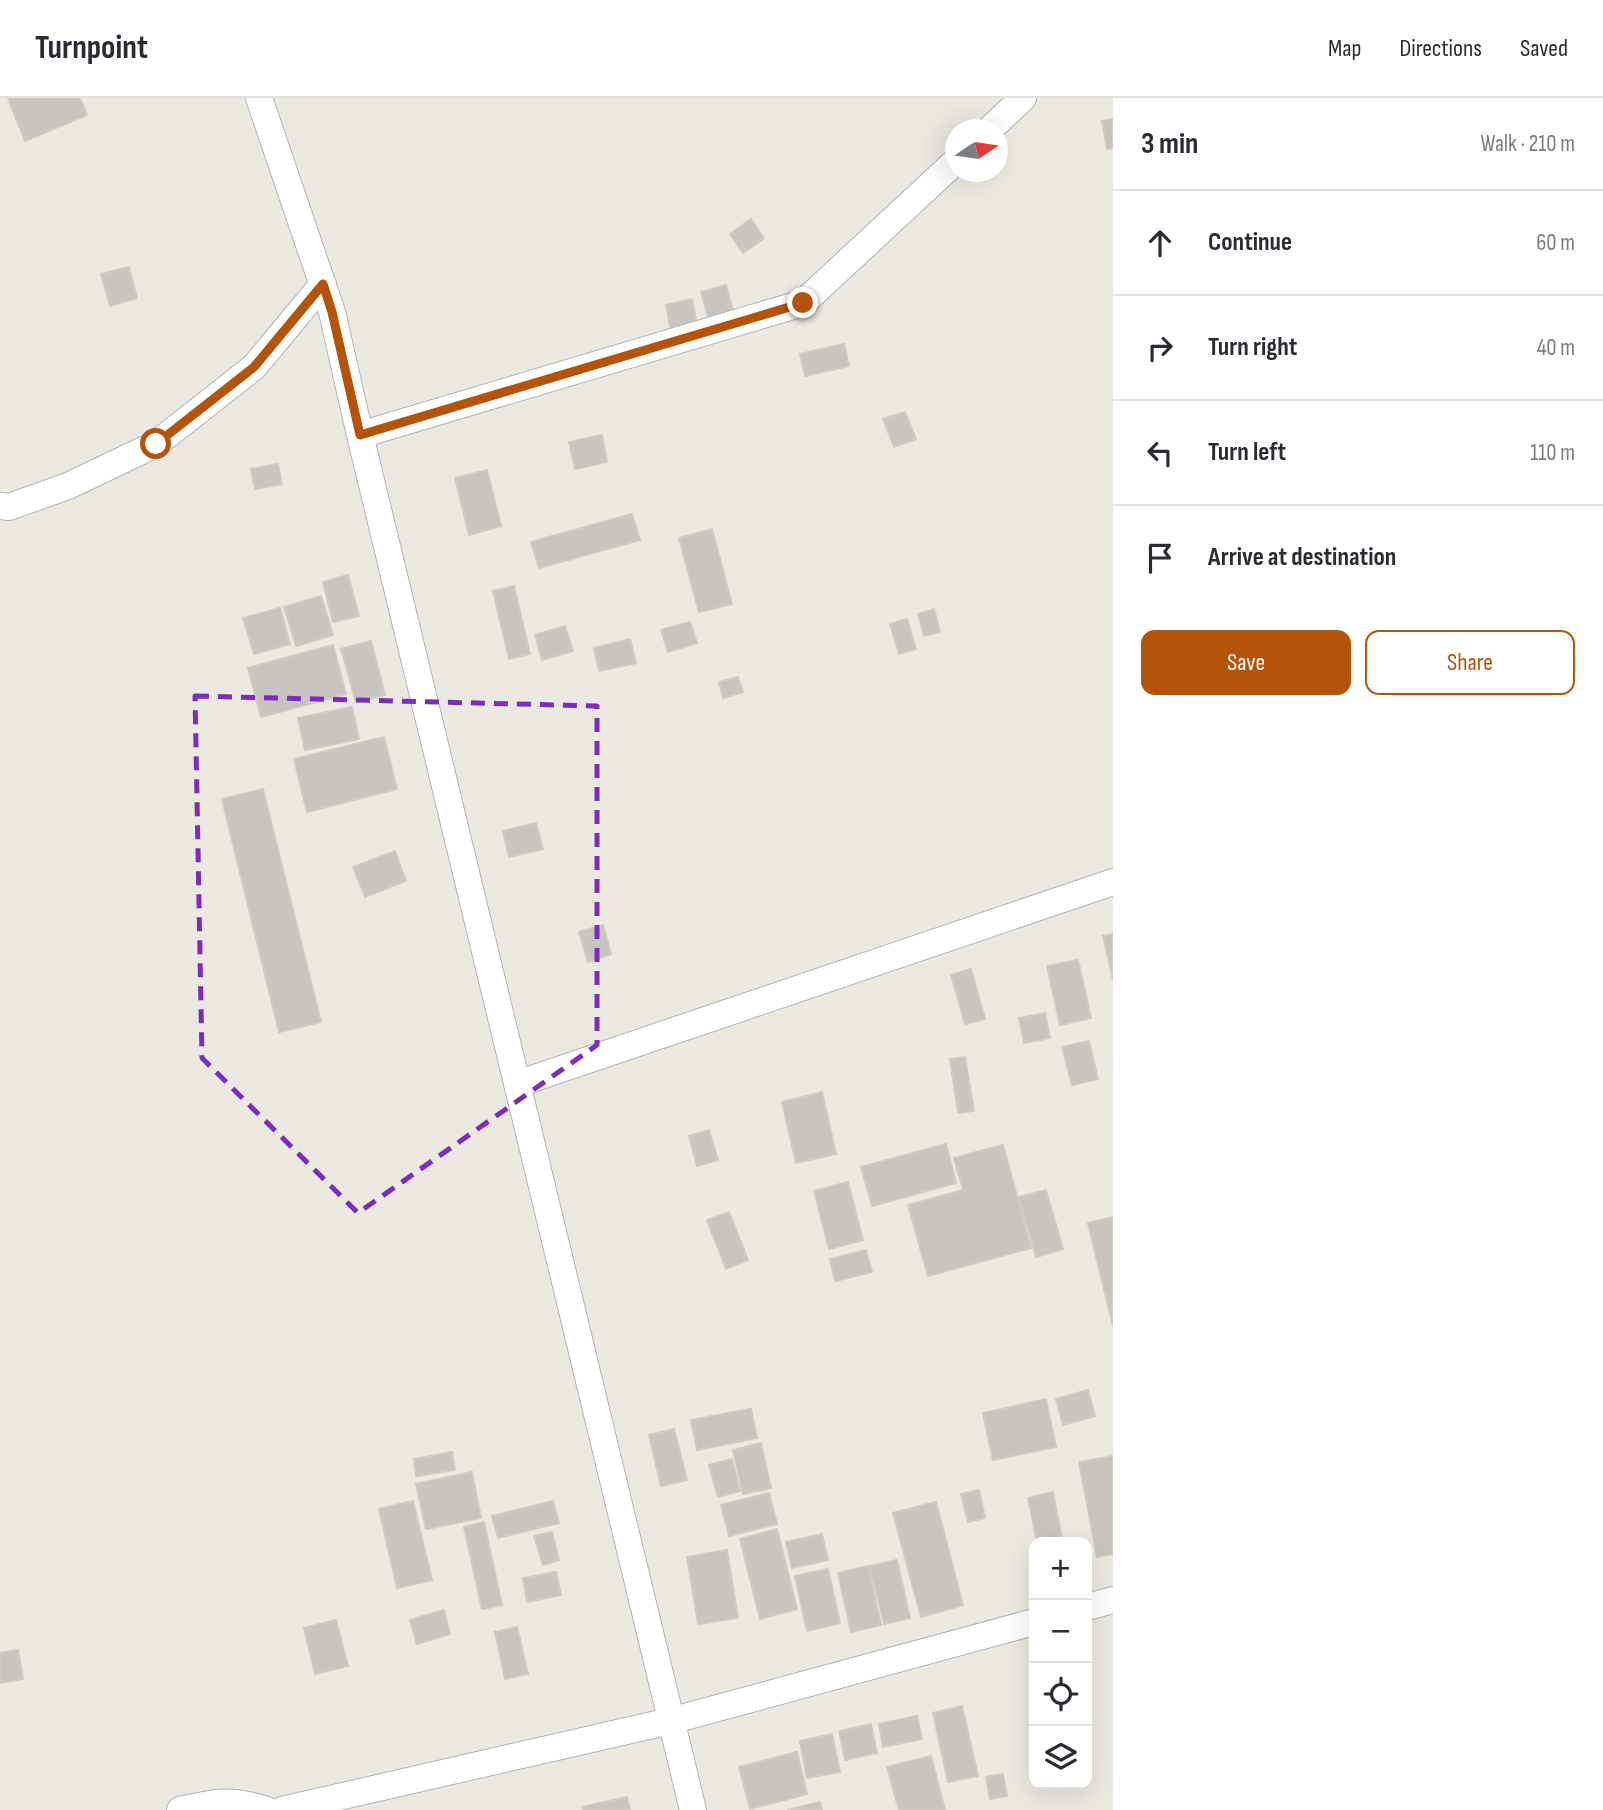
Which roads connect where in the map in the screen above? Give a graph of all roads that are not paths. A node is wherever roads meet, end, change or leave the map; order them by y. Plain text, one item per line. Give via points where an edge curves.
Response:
1 (259, 98) edge
2 (1023, 98) edge
3 (1001, 119) edge
4 (945, 171) edge
5 (323, 284) junction
6 (360, 435) junction
7 (0, 506) edge
8 (1113, 882) edge
9 (517, 1084) junction
10 (1113, 1600) edge
11 (1092, 1606) edge
12 (1029, 1623) edge
13 (670, 1721) junction
14 (180, 1810) edge
15 (267, 1810) edge
16 (282, 1810) edge
17 (693, 1810) edge

1 - 5 street
2 - 3 street
4 - 6 street via 803,303
5 - 6 street
5 - 7 street via 254,367 156,444 68,486
6 - 9 street
8 - 9 street
9 - 13 street
10 - 11 street
12 - 13 street
13 - 16 street
13 - 17 street
14 - 15 street via 218,1801

